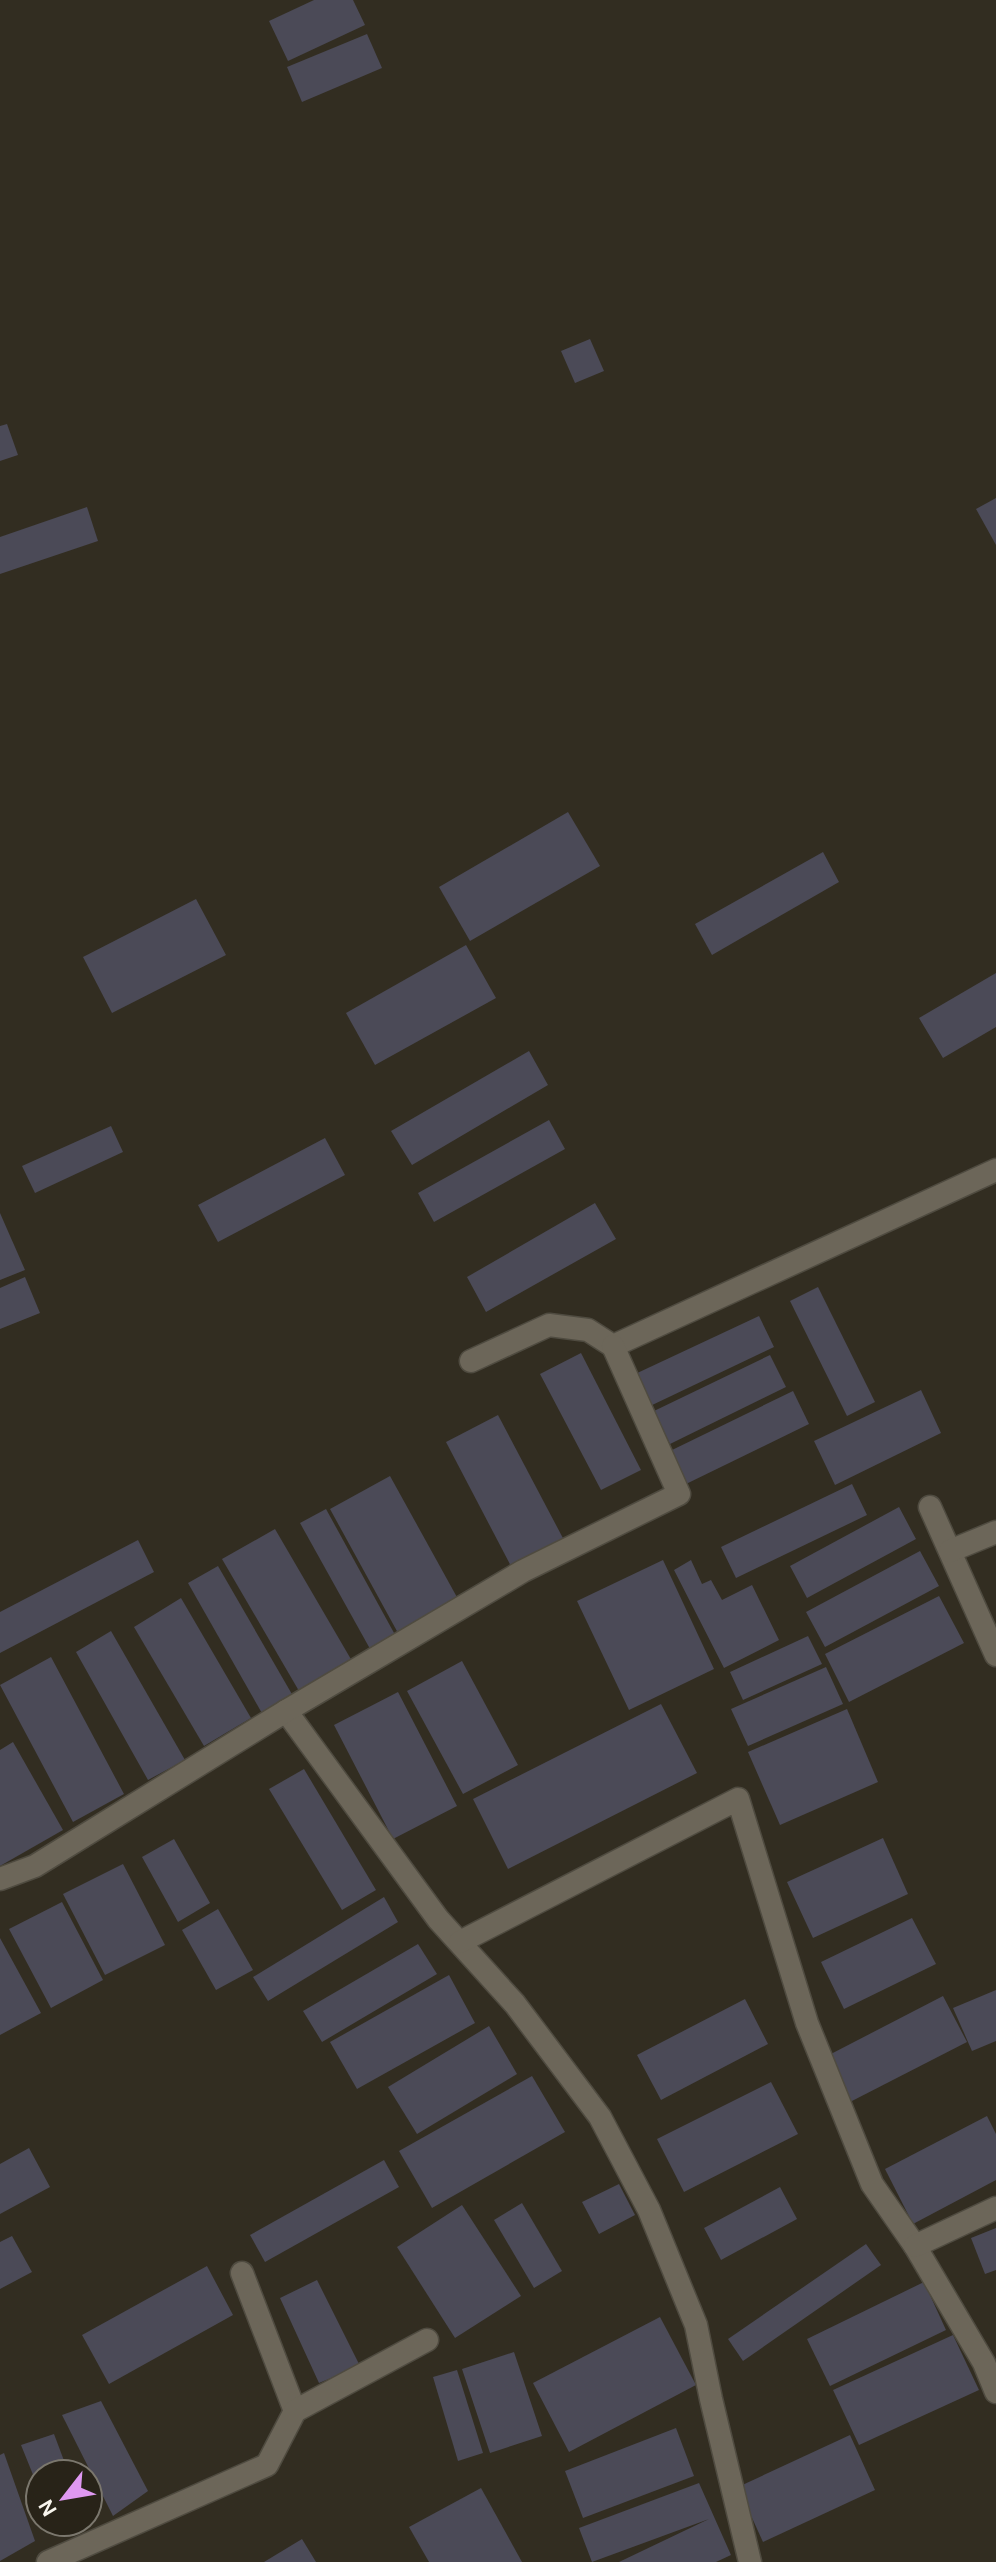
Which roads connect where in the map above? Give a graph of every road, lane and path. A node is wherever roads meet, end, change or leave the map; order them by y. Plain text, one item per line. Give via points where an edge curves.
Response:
1 (996, 1170) edge
2 (613, 1346) junction
3 (471, 1361) dead end
4 (930, 1507) dead end
5 (996, 1532) edge
6 (950, 1551) junction
7 (996, 1655) edge
8 (286, 1711) junction
9 (0, 1879) edge
10 (460, 1942) junction
11 (996, 2208) edge
12 (915, 2246) junction
13 (242, 2273) dead end
14 (427, 2340) dead end
15 (996, 2392) edge
16 (295, 2411) junction
17 (48, 2562) edge
18 (750, 2562) edge

1 - 2 street
2 - 3 street via 588,1330 549,1325
2 - 8 street via 679,1494 523,1571
4 - 6 street
5 - 6 street
6 - 7 street
8 - 9 street via 35,1866
8 - 10 street
10 - 12 street via 738,1799 807,2023 872,2184
10 - 18 street via 515,2004 600,2117 649,2210 696,2325
11 - 12 street
12 - 15 street
13 - 16 street
14 - 16 street
16 - 17 street via 267,2465

